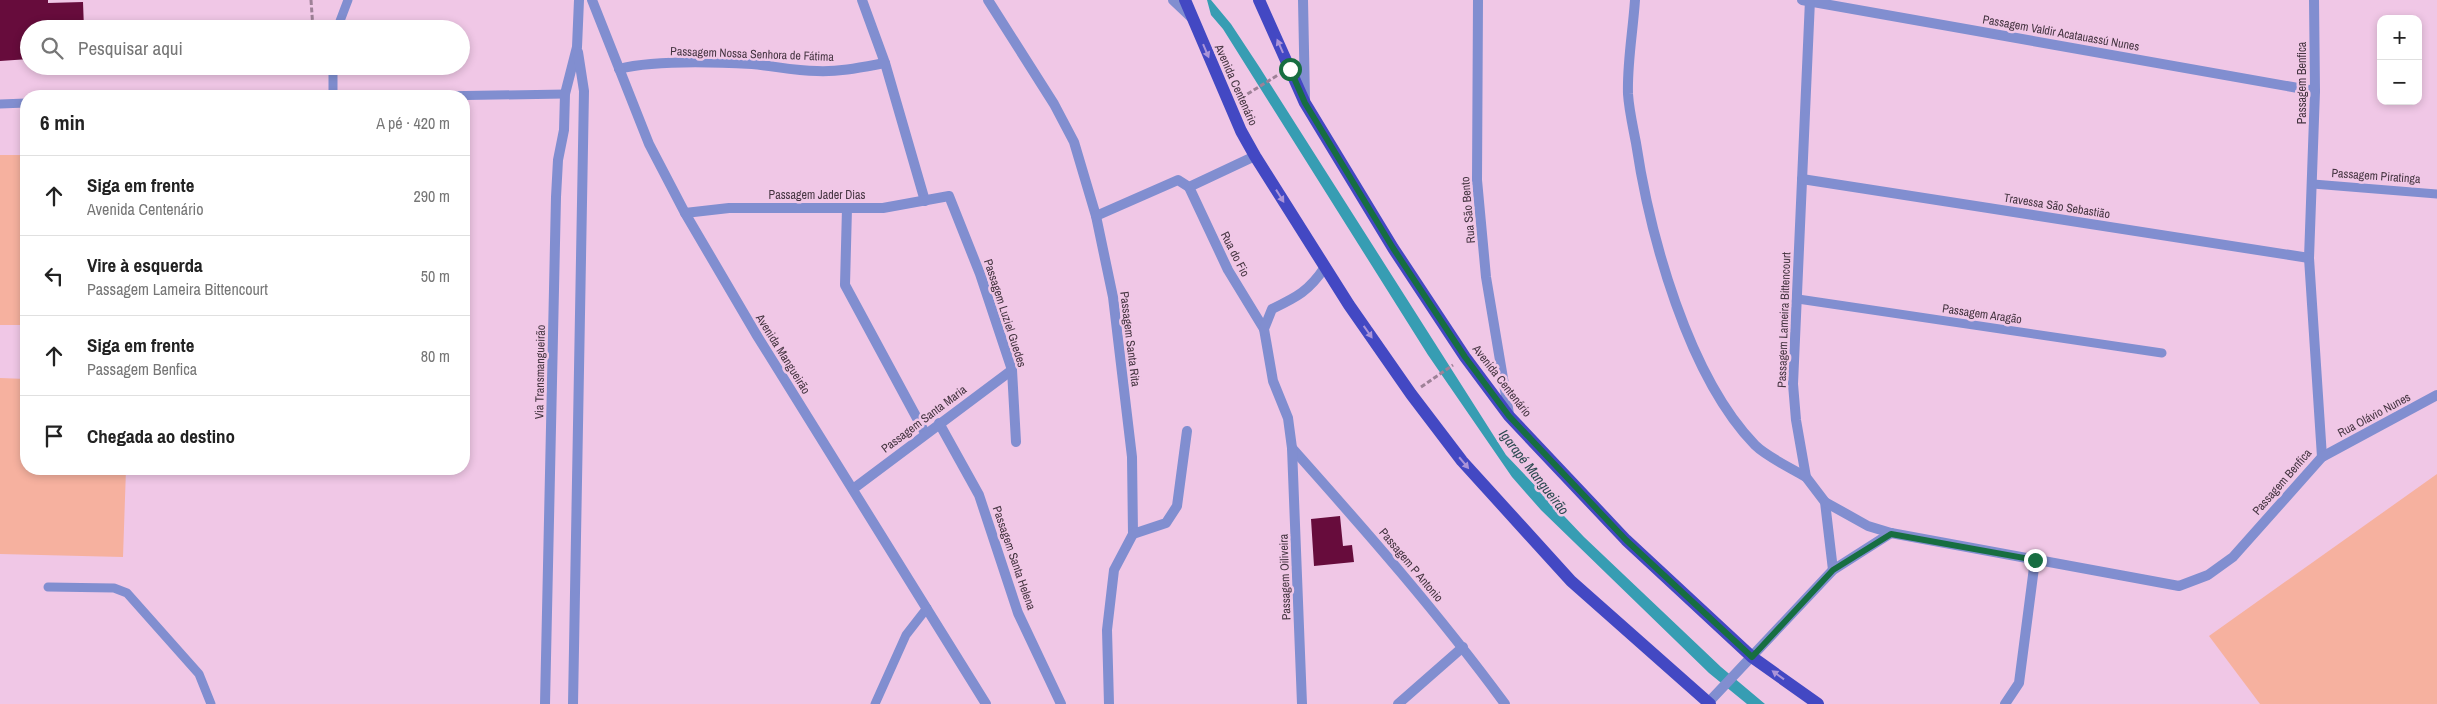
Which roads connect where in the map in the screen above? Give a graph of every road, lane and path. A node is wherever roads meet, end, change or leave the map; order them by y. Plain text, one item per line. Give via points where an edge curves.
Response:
1 (311, 0) edge
2 (348, 0) edge
3 (579, 0) edge
4 (592, 0) edge
5 (862, 0) edge
6 (988, 0) edge
7 (1173, 0) edge
8 (1185, 0) edge
9 (1259, 0) edge
10 (1303, 0) edge
11 (1478, 0) edge
12 (1635, 0) edge
13 (1807, 0) edge
14 (2314, 0) edge
15 (1192, 19) junction
16 (312, 20) edge
17 (340, 20) edge
18 (577, 44) junction
19 (885, 63) junction
20 (619, 69) junction
21 (333, 75) edge
22 (1276, 77) dead end
23 (333, 90) edge
24 (2315, 91) junction
25 (564, 94) junction
26 (1248, 94) dead end
27 (470, 95) edge
28 (20, 103) edge
29 (1305, 103) junction
30 (0, 104) edge
31 (1255, 156) junction
32 (1802, 179) junction
33 (2313, 184) junction
34 (1189, 187) junction
35 (2437, 194) edge
36 (949, 196) joint
37 (925, 201) junction
38 (847, 208) junction
39 (685, 212) junction
40 (1096, 216) junction
41 (2309, 258) junction
42 (1325, 267) junction
43 (1798, 299) junction
44 (1264, 329) junction
45 (2162, 353) dead end
46 (1456, 363) dead end
47 (1012, 370) junction
48 (1423, 385) dead end
49 (2437, 395) edge
50 (1509, 416) junction
51 (939, 423) junction
52 (1187, 431) dead end
53 (925, 433) junction
54 (1016, 442) dead end
55 (1292, 448) junction
56 (2322, 457) junction
57 (1806, 477) junction
58 (853, 489) junction
59 (1825, 502) junction
60 (1133, 534) junction
61 (1891, 534) junction
62 (2035, 560) junction
63 (1833, 570) junction
64 (48, 588) dead end
65 (926, 608) junction
66 (1463, 647) junction
67 (1748, 661) junction
68 (1710, 702) edge
69 (211, 704) edge
70 (545, 704) edge
71 (573, 704) edge
72 (876, 704) edge
73 (986, 704) edge
74 (1062, 704) edge
75 (1109, 704) edge
76 (1302, 704) edge
77 (1398, 704) edge
78 (1504, 704) edge
79 (1818, 704) edge
80 (2005, 704) edge

1 - 16 path
2 - 17 lane
3 - 18 street, Via Transmangueirão
4 - 20 street, Avenida Mangueirão
5 - 19 street
6 - 40 street, Passagem Santa Rita via 1054,104 1074,142
7 - 15 street
8 - 15 main road, Avenida Centenário
29 -> 9 main road, Avenida Centenário
10 - 29 street
11 - 50 street, Rua São Bento via 1477,180 1486,278
12 - 57 street via 1628,94 1642,185 1682,321 1711,382 1751,440
13 - 24 street, Passagem Valdir Acatauassú Nunes
13 - 32 street, Passagem Lameira Bittencourt
14 - 24 street, Passagem Benfica
15 -> 31 main road, Avenida Centenário via 1241,132
18 - 25 street, Via Transmangueirão
18 - 71 street, Via Transmangueirão via 584,91
19 - 20 street, Passagem Nossa Senhora de Fátima via 818,71 752,64 634,65
19 - 37 street
20 - 39 street, Avenida Mangueirão via 649,144
21 - 23 lane
22 - 26 path
24 - 33 street, Passagem Benfica
25 - 27 lane
25 - 70 street, Via Transmangueirão via 564,130 556,197
28 - 30 lane
29 - 50 main road, Avenida Centenário via 1393,248 1465,357
31 - 34 street
31 -> 42 main road, Avenida Centenário
32 - 41 street, Travessa São Sebastião
32 - 43 street, Passagem Lameira Bittencourt
33 - 35 lane, Passagem Piratinga
33 - 41 street, Passagem Benfica
34 - 40 street via 1178,180
34 - 44 street, Rua do Fio via 1228,270
36 - 37 street, Passagem Jader Dias
36 - 47 street, Passagem Luziel Guedes via 980,274
37 - 38 street, Passagem Jader Dias via 883,208
38 - 39 street, Passagem Jader Dias via 738,208
38 - 53 street via 845,285
39 - 58 street, Avenida Mangueirão via 756,334
40 - 60 street, Passagem Santa Rita via 1113,297 1129,438
41 - 56 street, Passagem Benfica
42 - 44 street via 1313,285 1272,309
42 -> 68 main road, Avenida Centenário via 1411,394 1462,461 1570,582
43 - 45 lane, Passagem Aragão
43 - 57 street, Passagem Lameira Bittencourt via 1793,384
44 - 55 street, Passagem Oiliveira via 1273,381 1288,418
46 - 48 path
47 - 51 street, Passagem Santa Maria
47 - 54 street, Passagem Luziel Guedes
49 - 56 street, Rua Olávio Nunes
50 - 67 main road, Avenida Centenário via 1626,540
51 - 53 street, Passagem Santa Maria
51 - 74 street, Passagem Santa Helena via 980,494 1018,613
52 - 60 street via 1177,506 1166,523
53 - 58 street, Passagem Santa Maria
55 - 66 street, Passagem P Antonio via 1368,532
55 - 76 street, Passagem Oiliveira
56 - 62 street, Passagem Benfica via 2233,557 2208,575 2179,586
57 - 59 street, Passagem Lameira Bittencourt
58 - 65 street, Avenida Mangueirão
59 - 61 street, Passagem Benfica via 1868,526
59 - 63 street
60 - 75 street via 1114,570 1107,630
61 - 62 street, Passagem Benfica
61 - 63 street
62 - 80 street via 2019,683
63 - 67 street
64 - 69 lane via 114,588 127,592 199,674
65 - 72 lane via 906,635
65 - 73 street, Avenida Mangueirão
66 - 77 street
66 - 78 street, Passagem P Antonio
67 - 68 street
79 -> 67 main road, Avenida Centenário

